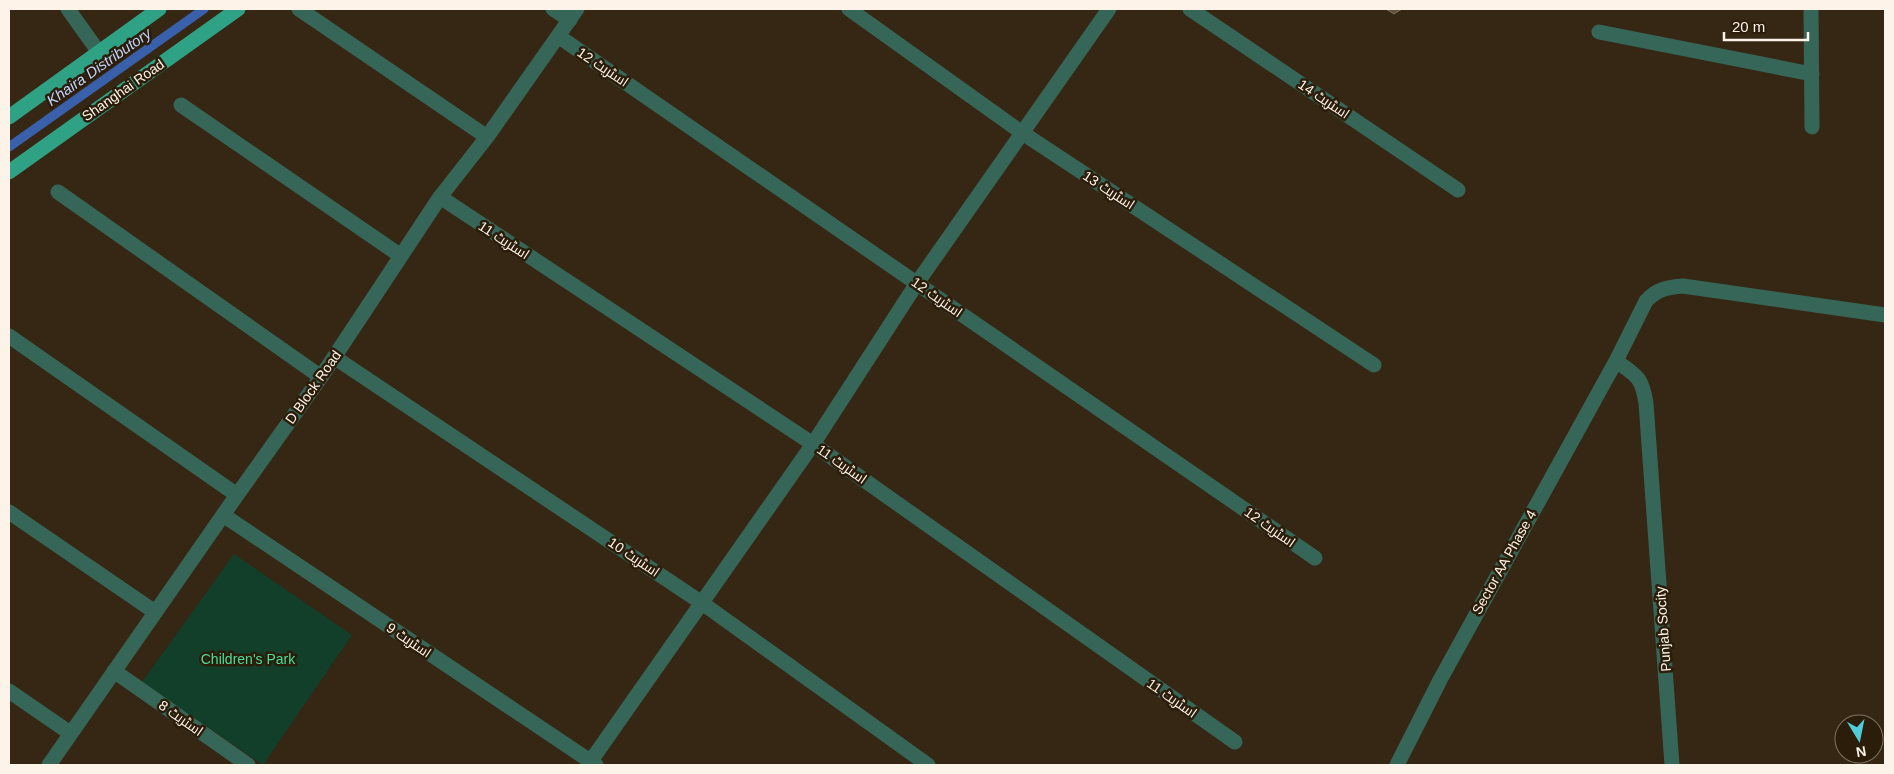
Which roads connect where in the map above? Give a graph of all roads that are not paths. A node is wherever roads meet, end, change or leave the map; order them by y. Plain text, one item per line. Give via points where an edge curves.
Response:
1 (68, 9) edge
2 (158, 9) edge
3 (238, 9) edge
4 (300, 9) edge
5 (553, 9) edge
6 (849, 9) edge
7 (1109, 9) edge
8 (1190, 9) edge
9 (1811, 9) edge
10 (574, 14) edge
11 (1599, 32) dead end
12 (558, 36) junction
13 (98, 51) junction
14 (1812, 74) junction
15 (181, 105) dead end
16 (9, 117) edge
17 (1812, 127) dead end
18 (1021, 132) junction
19 (487, 137) junction
20 (9, 172) edge
21 (1458, 190) dead end
22 (58, 192) dead end
23 (440, 197) junction
24 (401, 256) junction
25 (917, 282) junction
26 (1885, 315) edge
27 (9, 336) edge
28 (334, 357) junction
29 (1616, 361) junction
30 (1374, 365) dead end
31 (321, 377) junction
32 (813, 444) junction
33 (237, 495) junction
34 (9, 512) edge
35 (222, 515) junction
36 (1315, 558) dead end
37 (702, 603) junction
38 (155, 612) junction
39 (114, 671) junction
40 (9, 691) edge
41 (70, 733) junction
42 (1235, 742) dead end
43 (591, 764) edge
44 (48, 765) edge
45 (248, 765) edge
46 (928, 765) edge
47 (1397, 765) edge
48 (1672, 765) edge

1 - 13 street
2 - 13 main road
3 - 20 main road, Shanghai Road
4 - 19 street
5 - 10 street
6 - 18 street, اسٹریٹ 13
7 - 18 street
8 - 21 street, اسٹریٹ 14
9 - 14 street
10 - 12 street, D Block Road
11 - 14 street
12 - 19 street, D Block Road
12 - 25 street, اسٹریٹ 12
13 - 16 main road
14 - 17 street
15 - 24 street
18 - 25 street
18 - 30 street, اسٹریٹ 13
19 - 23 street, D Block Road
22 - 31 street
23 - 24 street, D Block Road
23 - 32 street, اسٹریٹ 11
24 - 28 street, D Block Road
25 - 32 street
25 - 36 street, اسٹریٹ 12
26 - 29 street, Sector AA Phase 4 via 1683,286 1668,287 1646,300
27 - 33 street
28 - 31 street, D Block Road
28 - 37 street, اسٹریٹ 10
29 - 47 street, Sector AA Phase 4 via 1449,663
29 - 48 street, Punjab Socity via 1638,376 1644,389
31 - 33 street, D Block Road
32 - 37 street
32 - 42 street, اسٹریٹ 11
33 - 35 street, D Block Road
34 - 38 street
35 - 38 street, D Block Road
35 - 43 street, اسٹریٹ 9
37 - 43 street
37 - 46 street, اسٹریٹ 10
38 - 39 street, D Block Road
39 - 41 street, D Block Road
39 - 45 street, اسٹریٹ 8
40 - 41 street
41 - 44 street, D Block Road

